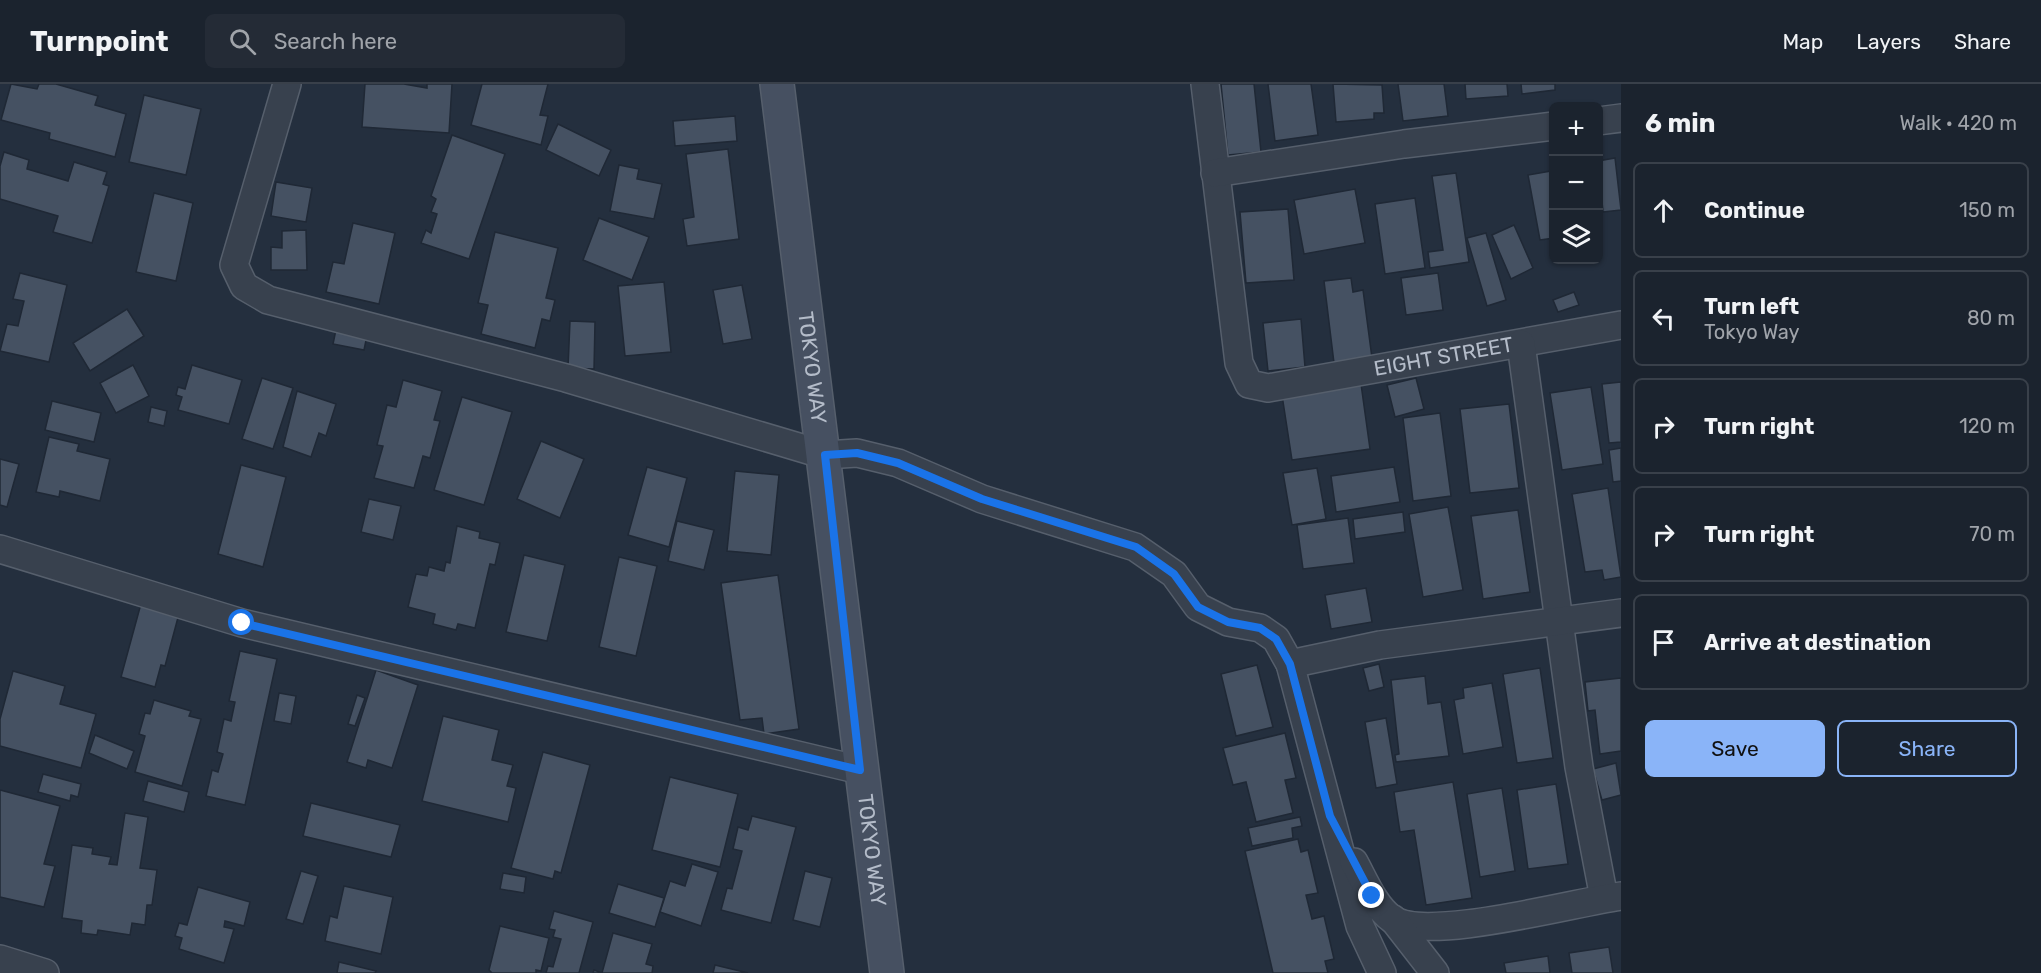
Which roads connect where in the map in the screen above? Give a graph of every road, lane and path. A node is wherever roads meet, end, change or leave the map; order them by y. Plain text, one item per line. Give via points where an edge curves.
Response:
1 (287, 84) edge
2 (777, 84) edge
3 (1205, 84) edge
4 (1621, 118) edge
5 (1603, 120) edge
6 (1549, 127) edge
7 (1215, 173) junction
8 (1621, 325) edge
9 (1521, 344) junction
10 (825, 455) junction
11 (0, 549) edge
12 (1621, 613) edge
13 (1557, 622) junction
14 (1290, 664) junction
15 (860, 770) junction
16 (1330, 816) junction
17 (1613, 897) edge
18 (1393, 920) junction
19 (0, 959) edge
20 (45, 973) edge
21 (887, 973) edge
22 (1382, 973) edge
23 (1435, 973) edge

1 - 10 street via 234,265 244,286 268,300 566,378
2 - 10 main road, TOKYO WAY
3 - 7 street
4 - 5 street
6 - 7 street
7 - 9 street, EIGHT STREET via 1239,363 1249,384 1268,388
8 - 9 street, EIGHT STREET
9 - 13 street
10 - 14 street via 857,453 898,463 982,499 1136,547 1174,574 1198,607 1228,622 1260,628 1276,639
10 - 15 main road, TOKYO WAY
11 - 15 street via 242,623
12 - 13 street
13 - 14 street via 1380,645
13 - 17 street via 1579,767
14 - 16 street
15 - 21 main road, TOKYO WAY
16 - 18 street via 1372,896
16 - 22 street via 1360,926
17 - 18 street via 1434,928
18 - 23 street
19 - 20 street

